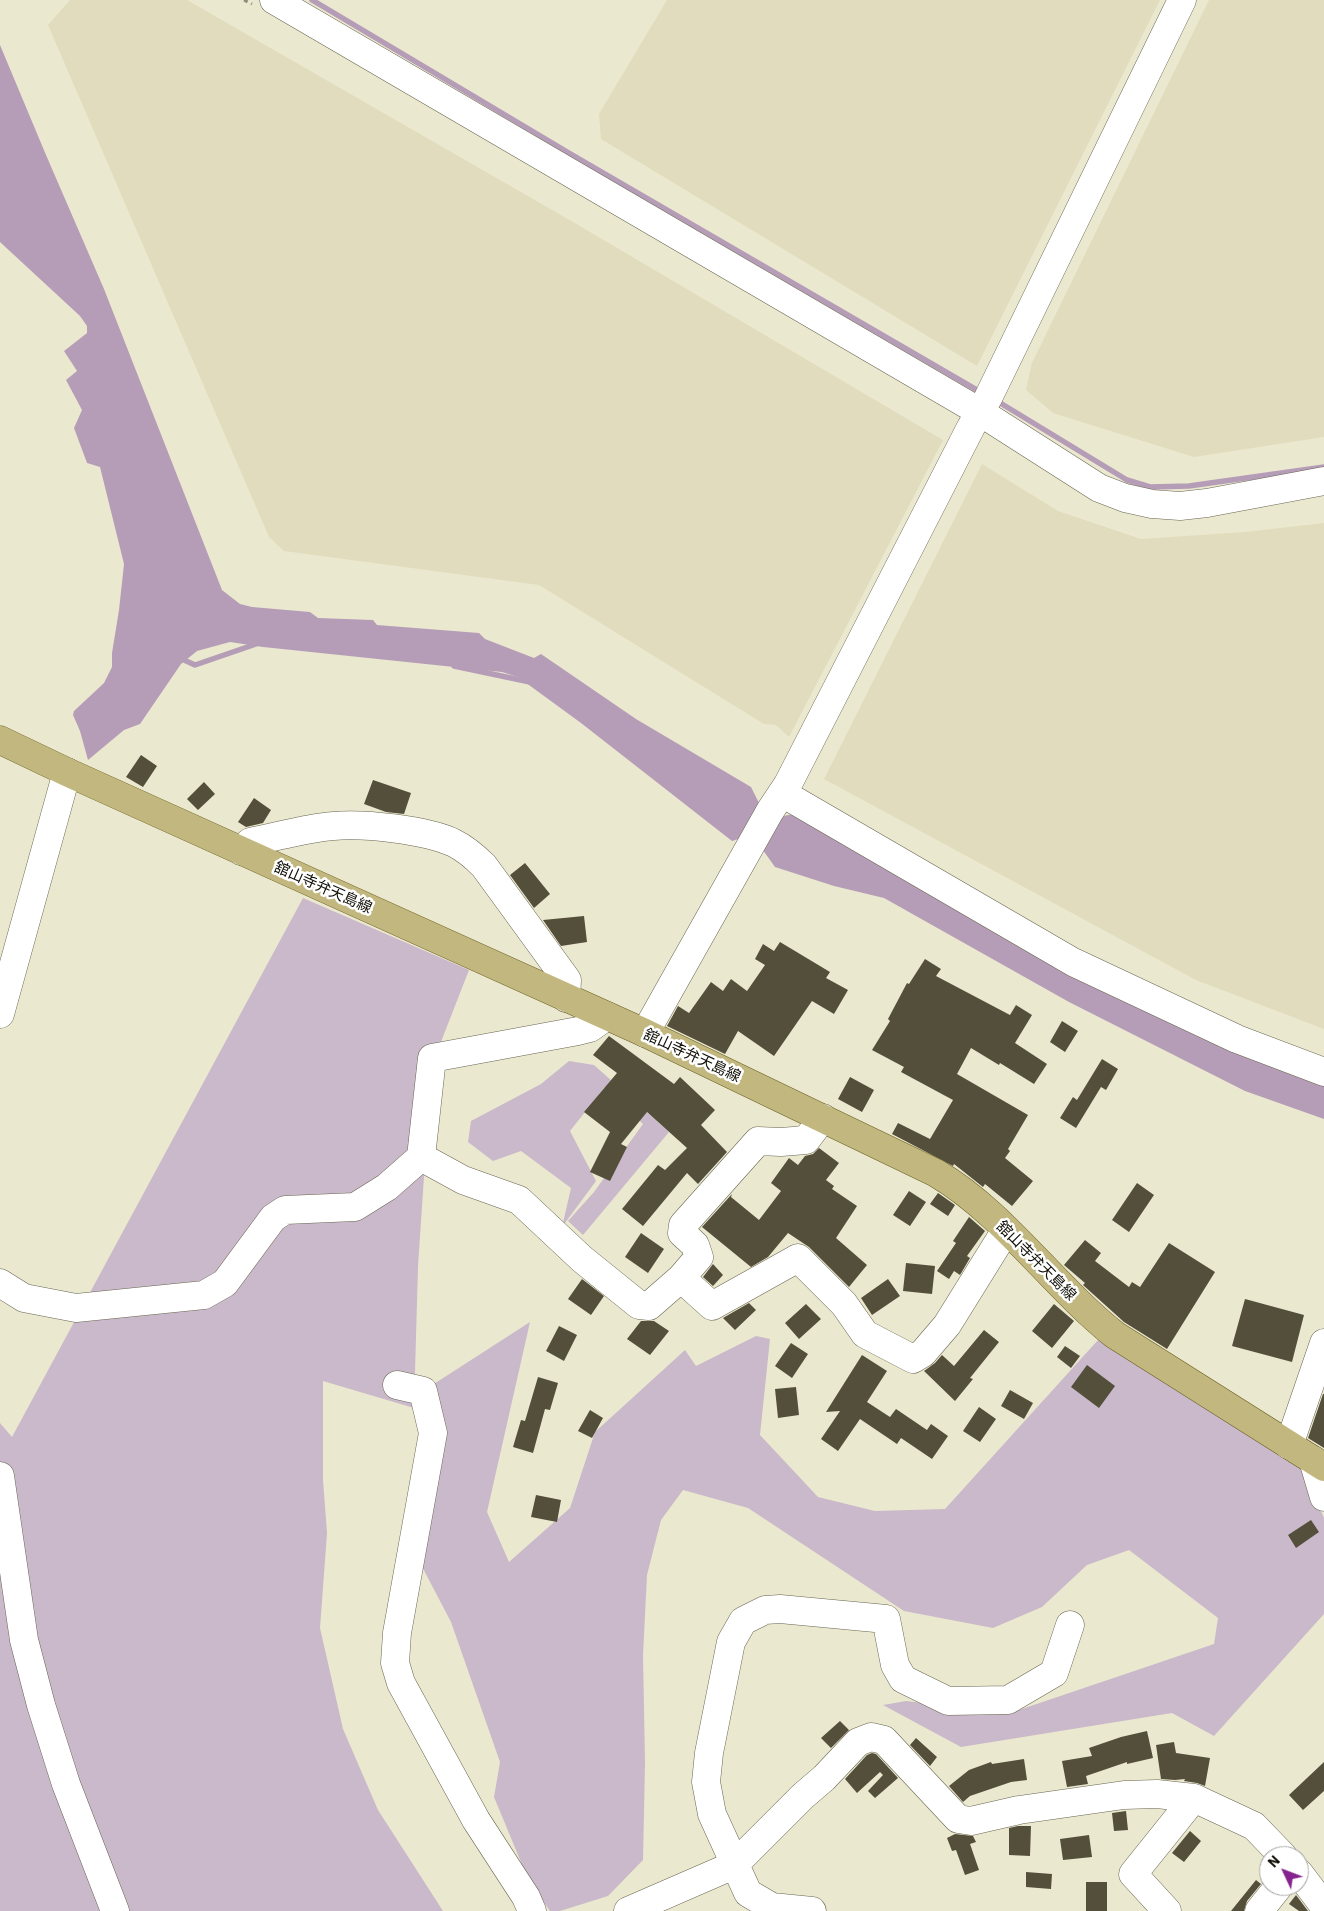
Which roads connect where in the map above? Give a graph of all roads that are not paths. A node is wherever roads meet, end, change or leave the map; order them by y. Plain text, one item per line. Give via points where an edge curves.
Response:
1 (274, 0) edge
2 (1182, 0) edge
3 (980, 412) junction
4 (1324, 481) edge
5 (0, 740) edge
6 (67, 772) junction
7 (776, 802) junction
8 (241, 851) junction
9 (566, 998) junction
10 (0, 1014) edge
11 (607, 1016) junction
12 (645, 1033) junction
13 (1324, 1072) edge
14 (823, 1118) junction
15 (421, 1157) junction
16 (1006, 1230) junction
17 (681, 1278) junction
18 (0, 1283) edge
19 (1324, 1343) edge
20 (397, 1385) dead end
21 (1289, 1445) junction
22 (1318, 1463) edge
23 (0, 1476) edge
24 (1324, 1497) edge
25 (1070, 1625) dead end
26 (1194, 1798) junction
27 (1274, 1846) edge
28 (734, 1865) junction
29 (1310, 1876) edge
30 (1271, 1896) edge
31 (1324, 1906) edge
32 (115, 1911) edge
33 (532, 1911) edge
34 (628, 1911) edge
35 (812, 1911) edge
36 (1167, 1911) edge
37 (1259, 1911) edge

1 - 3 street
2 - 3 street
3 - 4 street via 1100,488 1152,504 1207,504
3 - 7 street
5 - 6 main road, 舘山寺弁天島線
6 - 8 main road, 舘山寺弁天島線
6 - 10 street
7 - 12 street
7 - 13 street via 1073,962 1237,1039
8 - 9 main road, 舘山寺弁天島線
8 - 9 street via 250,842 333,826 384,827 452,842 484,866 567,980
9 - 11 main road, 舘山寺弁天島線
11 - 12 main road, 舘山寺弁天島線
11 - 15 street via 578,1032 432,1058
12 - 14 main road, 舘山寺弁天島線
14 - 16 main road, 舘山寺弁天島線 via 950,1181
14 - 17 street via 806,1140 758,1141 682,1224 682,1233 695,1245 699,1257
15 - 17 street via 463,1180 519,1200 582,1259 639,1305 649,1306
15 - 18 street via 387,1187 355,1207 285,1210 273,1218 225,1283 204,1295 76,1308 24,1298
16 - 17 street via 947,1324 923,1354 913,1359 865,1334 844,1304 798,1258 712,1306
16 - 21 main road, 舘山寺弁天島線 via 1115,1336
19 - 21 street
20 - 33 street via 423,1391 433,1433 397,1633 395,1662 400,1684 476,1820
21 - 22 main road, 舘山寺弁天島線
22 - 24 street
23 - 32 street via 24,1640 41,1705 66,1784
25 - 28 street via 1054,1673 1008,1700 948,1701 903,1679 895,1664 886,1619 780,1609 765,1610 743,1621 731,1642 706,1782 712,1814
26 - 27 street via 1254,1826
26 - 28 street via 1124,1795 1019,1810 971,1822 958,1819 884,1740 871,1737 858,1742
26 - 36 street via 1133,1874
28 - 34 street
28 - 35 street via 748,1893 772,1907
29 - 31 street
30 - 37 street

